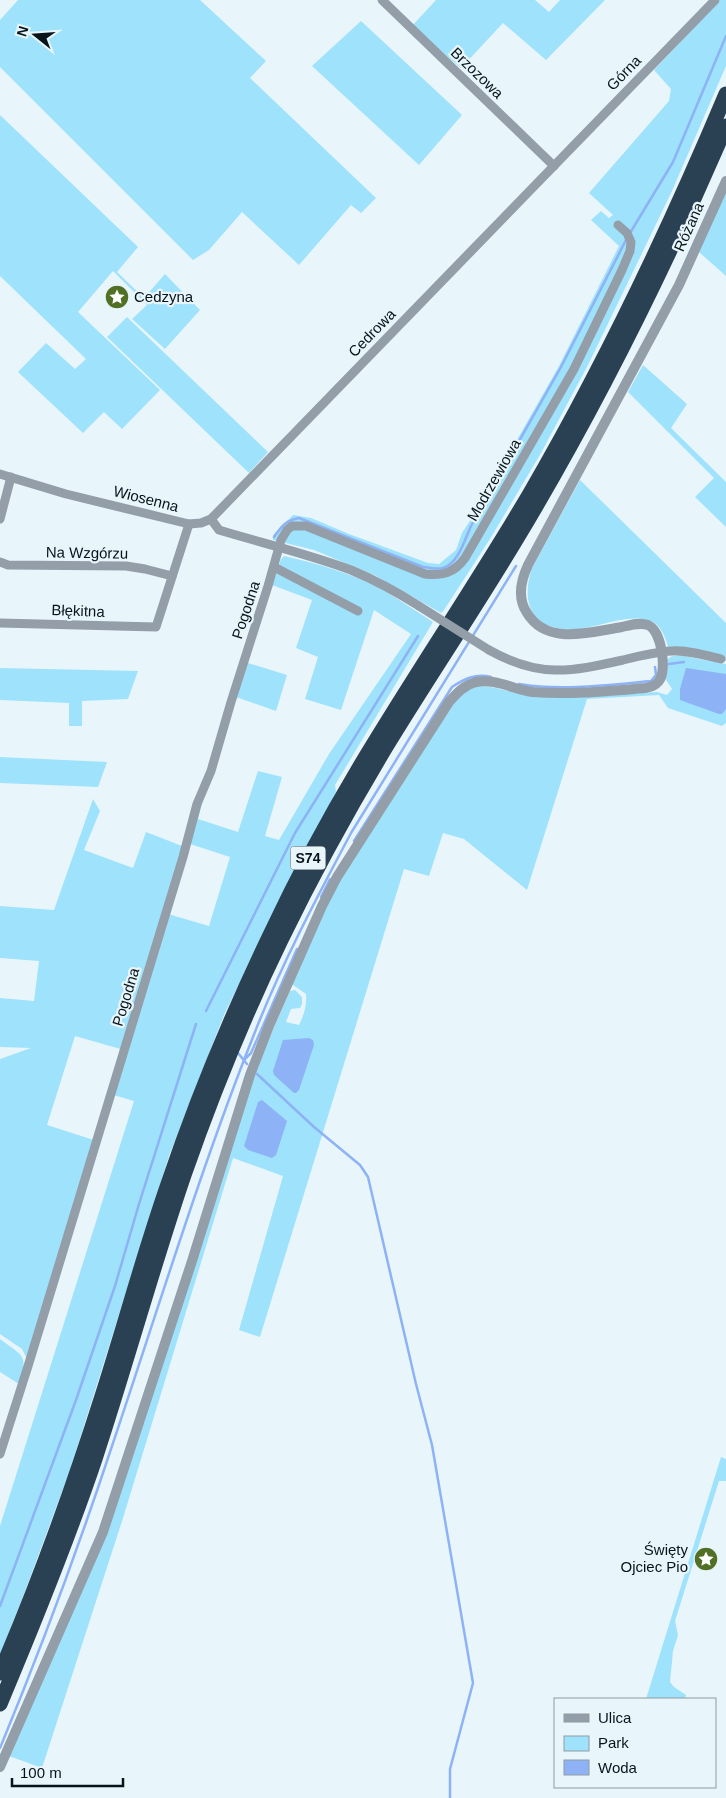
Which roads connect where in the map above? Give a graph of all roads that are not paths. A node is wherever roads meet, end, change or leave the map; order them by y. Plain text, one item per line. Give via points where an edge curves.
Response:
1 (382, 0) edge
2 (715, 0) edge
3 (726, 94) edge
4 (726, 126) edge
5 (554, 166) junction
6 (726, 181) edge
7 (618, 225) dead end
8 (0, 474) edge
9 (11, 478) junction
10 (0, 519) edge
11 (211, 519) junction
12 (189, 524) junction
13 (280, 549) junction
14 (0, 562) edge
15 (274, 568) junction
16 (172, 576) junction
17 (358, 611) dead end
18 (0, 623) edge
19 (661, 652) junction
20 (721, 659) dead end
21 (0, 1454) edge
22 (0, 1673) edge
23 (0, 1704) edge
24 (0, 1767) edge

1 - 5 street, Brzozowa
2 - 5 street, Górna
3 - 22 highway, S74 via 667,229 586,392 504,537 357,771 298,878 256,964 186,1132 76,1475
4 - 23 highway, S74 via 678,235 592,408 516,541 358,794 309,883 263,978 198,1136 80,1502
5 - 11 street, Cedrowa
6 - 19 street, Różana via 679,286 528,565 522,582 522,602 527,614 546,631 573,634 646,624 657,633
7 - 13 street, Modrzewiowa via 631,242 630,251 574,369 457,567 445,574 425,574 297,525 286,530
8 - 9 street, Wiosenna
9 - 10 street
9 - 12 street, Wiosenna
11 - 12 street, Wiosenna via 201,524
11 - 13 street via 219,530
12 - 16 street
13 - 15 street, Pogodna
13 - 19 street, bridge via 352,571 384,585 489,650 519,664 557,671 584,669
14 - 16 street, Na Wzgórzu via 8,565 126,566
15 - 17 street
15 - 21 street, Pogodna via 211,771 197,804
16 - 18 street, Błękitna via 156,627
19 - 20 street via 688,652
19 - 24 street, Różana via 660,680 646,688 548,692 525,691 483,681 462,688 449,702 337,877 250,1075 103,1532

